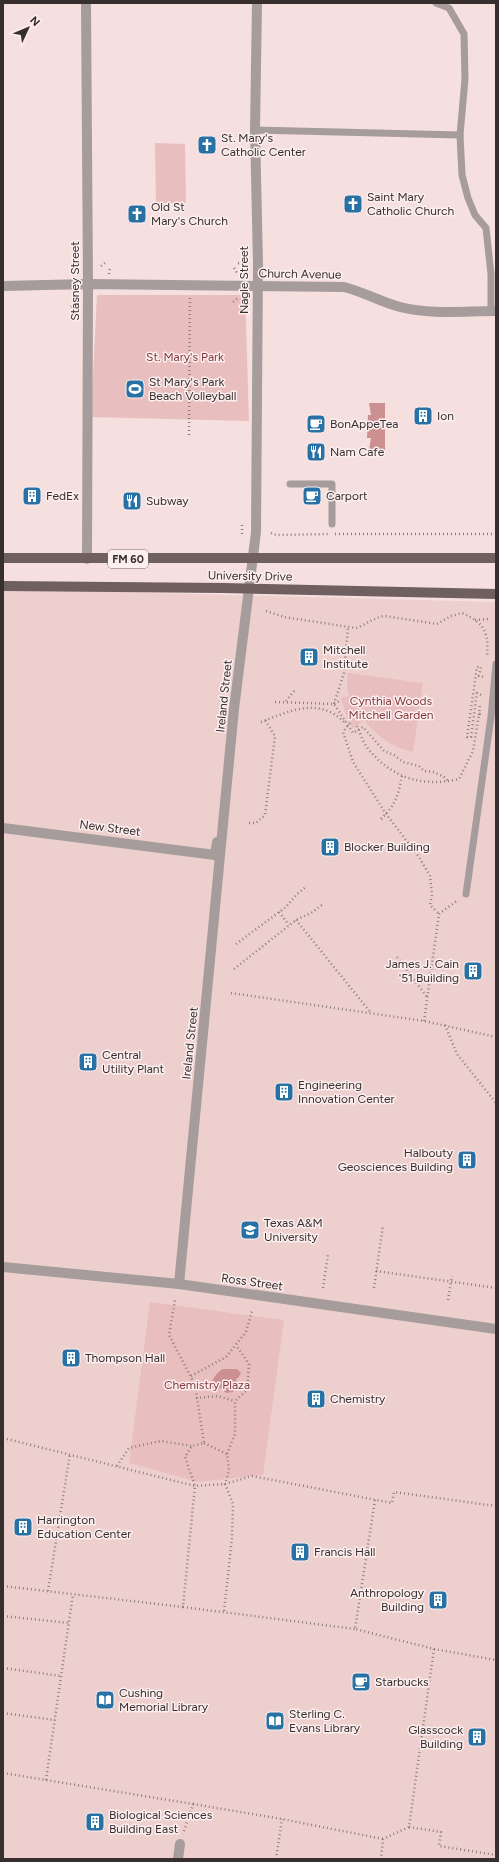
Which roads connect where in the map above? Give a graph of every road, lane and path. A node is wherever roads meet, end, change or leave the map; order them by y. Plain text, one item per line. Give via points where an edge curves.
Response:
1 (86, 3) edge
2 (257, 3) edge
3 (436, 3) edge
4 (450, 5) edge
5 (255, 130) junction
6 (460, 135) junction
7 (238, 263) dead end
8 (105, 264) dead end
9 (243, 264) dead end
10 (101, 266) dead end
11 (234, 268) dead end
12 (237, 273) dead end
13 (88, 284) junction
14 (3, 286) edge
15 (258, 286) junction
16 (237, 299) dead end
17 (190, 300) dead end
18 (233, 302) dead end
19 (74, 304) dead end
20 (244, 306) dead end
21 (71, 307) dead end
22 (241, 310) dead end
23 (494, 311) edge
24 (189, 435) dead end
25 (290, 484) dead end
26 (242, 523) dead end
27 (332, 524) dead end
28 (271, 533) dead end
29 (242, 534) dead end
30 (321, 534) dead end
31 (342, 534) dead end
32 (496, 534) edge
33 (3, 558) edge
34 (253, 558) junction
35 (496, 558) edge
36 (87, 559) junction
37 (3, 586) edge
38 (249, 590) junction
39 (496, 594) edge
40 (266, 611) dead end
41 (488, 619) dead end
42 (475, 620) junction
43 (348, 627) junction
44 (487, 661) dead end
45 (496, 664) edge
46 (343, 665) junction
47 (349, 666) dead end
48 (487, 672) dead end
49 (480, 676) dead end
50 (487, 678) dead end
51 (295, 690) dead end
52 (485, 691) dead end
53 (484, 698) dead end
54 (286, 701) junction
55 (341, 701) dead end
56 (274, 702) dead end
57 (334, 704) junction
58 (484, 704) dead end
59 (344, 709) dead end
60 (338, 710) junction
61 (479, 715) junction
62 (265, 720) junction
63 (261, 722) dead end
64 (349, 724) junction
65 (358, 728) junction
66 (402, 776) junction
67 (448, 782) junction
68 (226, 805) junction
69 (386, 814) junction
70 (381, 819) dead end
71 (249, 823) dead end
72 (3, 828) edge
73 (215, 855) joint
74 (307, 886) dead end
75 (466, 894) joint
76 (322, 905) dead end
77 (279, 912) junction
78 (439, 914) junction
79 (296, 920) junction
80 (289, 925) junction
81 (236, 944) dead end
82 (398, 957) dead end
83 (234, 969) dead end
84 (231, 993) dead end
85 (427, 998) junction
86 (372, 1013) junction
87 (424, 1021) junction
88 (445, 1025) junction
89 (496, 1037) edge
90 (496, 1103) edge
91 (383, 1225) dead end
92 (328, 1254) dead end
93 (3, 1267) edge
94 (376, 1271) junction
95 (452, 1276) dead end
96 (451, 1282) junction
97 (179, 1284) junction
98 (324, 1288) dead end
99 (374, 1288) dead end
100 (496, 1288) edge
101 (175, 1300) dead end
102 (448, 1300) dead end
103 (252, 1311) dead end
104 (496, 1329) edge
105 (236, 1345) junction
106 (191, 1376) junction
107 (196, 1398) junction
108 (235, 1401) junction
109 (3, 1438) edge
110 (204, 1443) junction
111 (192, 1446) junction
112 (70, 1454) junction
113 (227, 1454) junction
114 (118, 1466) junction
115 (225, 1484) junction
116 (195, 1486) junction
117 (375, 1500) junction
118 (496, 1506) edge
119 (3, 1586) edge
120 (48, 1591) junction
121 (73, 1594) junction
122 (183, 1607) junction
123 (224, 1612) junction
124 (3, 1616) edge
125 (69, 1623) junction
126 (355, 1629) junction
127 (434, 1649) junction
128 (496, 1660) edge
129 (3, 1668) edge
130 (61, 1676) junction
131 (3, 1713) edge
132 (55, 1720) junction
133 (3, 1773) edge
134 (46, 1780) junction
135 (193, 1804) junction
136 (282, 1819) junction
137 (409, 1828) junction
138 (384, 1839) junction
139 (180, 1844) joint
140 (496, 1855) edge
141 (178, 1859) edge
142 (276, 1859) edge
143 (381, 1859) edge

1 - 13 street, Stasney Street
2 - 5 street, Nagle Street
3 - 4 lane
4 - 6 lane via 464,34 465,79
5 - 6 lane
5 - 15 street, Nagle Street
6 - 23 lane via 462,174 468,198 475,215 486,228
7 - 9 path
8 - 10 path
11 - 12 path
13 - 14 street, Church Avenue
13 - 15 street, Church Avenue
13 - 36 street, Stasney Street
15 - 23 street, Church Avenue via 344,287 399,307 421,311
15 - 34 street, Nagle Street via 257,483
16 - 18 path
17 - 24 path
19 - 21 path
20 - 22 path
25 - 27 lane via 332,484
26 - 29 path
28 - 30 path
31 - 32 path
33 - 36 main road, University Drive / FM 60
34 - 35 main road, University Drive / FM 60
34 - 36 main road, University Drive / FM 60
34 - 38 street, Nagle Street
37 - 38 main road, University Drive
38 - 39 main road, University Drive
38 - 68 street, Ireland Street via 234,709
40 - 43 path via 284,617
41 - 42 path
42 - 43 path via 462,613 437,624 385,616 356,628
42 - 44 path via 486,629 489,643
43 - 46 path
45 - 75 lane
46 - 47 path
46 - 57 path
48 - 50 path
49 - 61 path via 481,668 477,667 467,737 471,737 477,693 482,694
51 - 54 path
52 - 53 path
54 - 56 path
54 - 57 path
55 - 57 path
57 - 60 path
58 - 61 path
59 - 60 path
60 - 64 path
61 - 67 path via 473,751 459,779
62 - 63 path
62 - 64 path via 311,707 335,714
62 - 71 path via 275,736 265,815 256,822
64 - 65 path via 353,733
64 - 69 path via 342,732 353,762
65 - 66 path via 365,744 376,758
65 - 67 path via 363,727 384,751 403,762 419,766 424,771 434,772
66 - 67 path via 420,782
66 - 69 path via 399,792 392,808
68 - 73 street, Ireland Street
68 - 97 street, Ireland Street
69 - 70 path
69 - 78 path via 419,857 430,876 430,905
72 - 73 street, New Street
74 - 77 path
75 - 78 path
76 - 79 path
77 - 80 path
77 - 81 path
78 - 85 path
79 - 80 path
79 - 86 path
80 - 83 path
82 - 85 path
84 - 86 path
85 - 87 path
86 - 87 path
87 - 88 path
88 - 89 path
88 - 90 path via 457,1054
91 - 94 path
92 - 98 path
93 - 97 street, Ross Street
94 - 96 path
94 - 99 path
95 - 96 path
96 - 100 path
96 - 102 path
97 - 104 street, Ross Street
101 - 106 path via 170,1335
103 - 105 path via 246,1332
105 - 106 path via 226,1357
105 - 108 path via 249,1364 247,1390
106 - 107 path
107 - 108 path via 217,1396
107 - 110 path
108 - 113 path via 236,1434
109 - 112 path
110 - 111 path
110 - 113 path
111 - 114 path via 161,1441 128,1448
111 - 116 path via 185,1457
112 - 114 path
112 - 120 path
113 - 115 path via 229,1470
114 - 116 path
115 - 116 path
115 - 117 path via 252,1476
115 - 123 path via 233,1504
116 - 122 path
117 - 118 path via 392,1504 394,1492
117 - 126 path
119 - 120 path
120 - 121 path
121 - 122 path
121 - 125 path
122 - 123 path
123 - 126 path
124 - 125 path
125 - 130 path
126 - 127 path
127 - 128 path
127 - 137 path
129 - 130 path
130 - 132 path
131 - 132 path
132 - 134 path
133 - 134 path
134 - 135 path
135 - 136 path
135 - 139 path
136 - 138 path
136 - 142 path
137 - 138 path
137 - 140 path via 441,1832 439,1846
138 - 143 path
139 - 141 street

